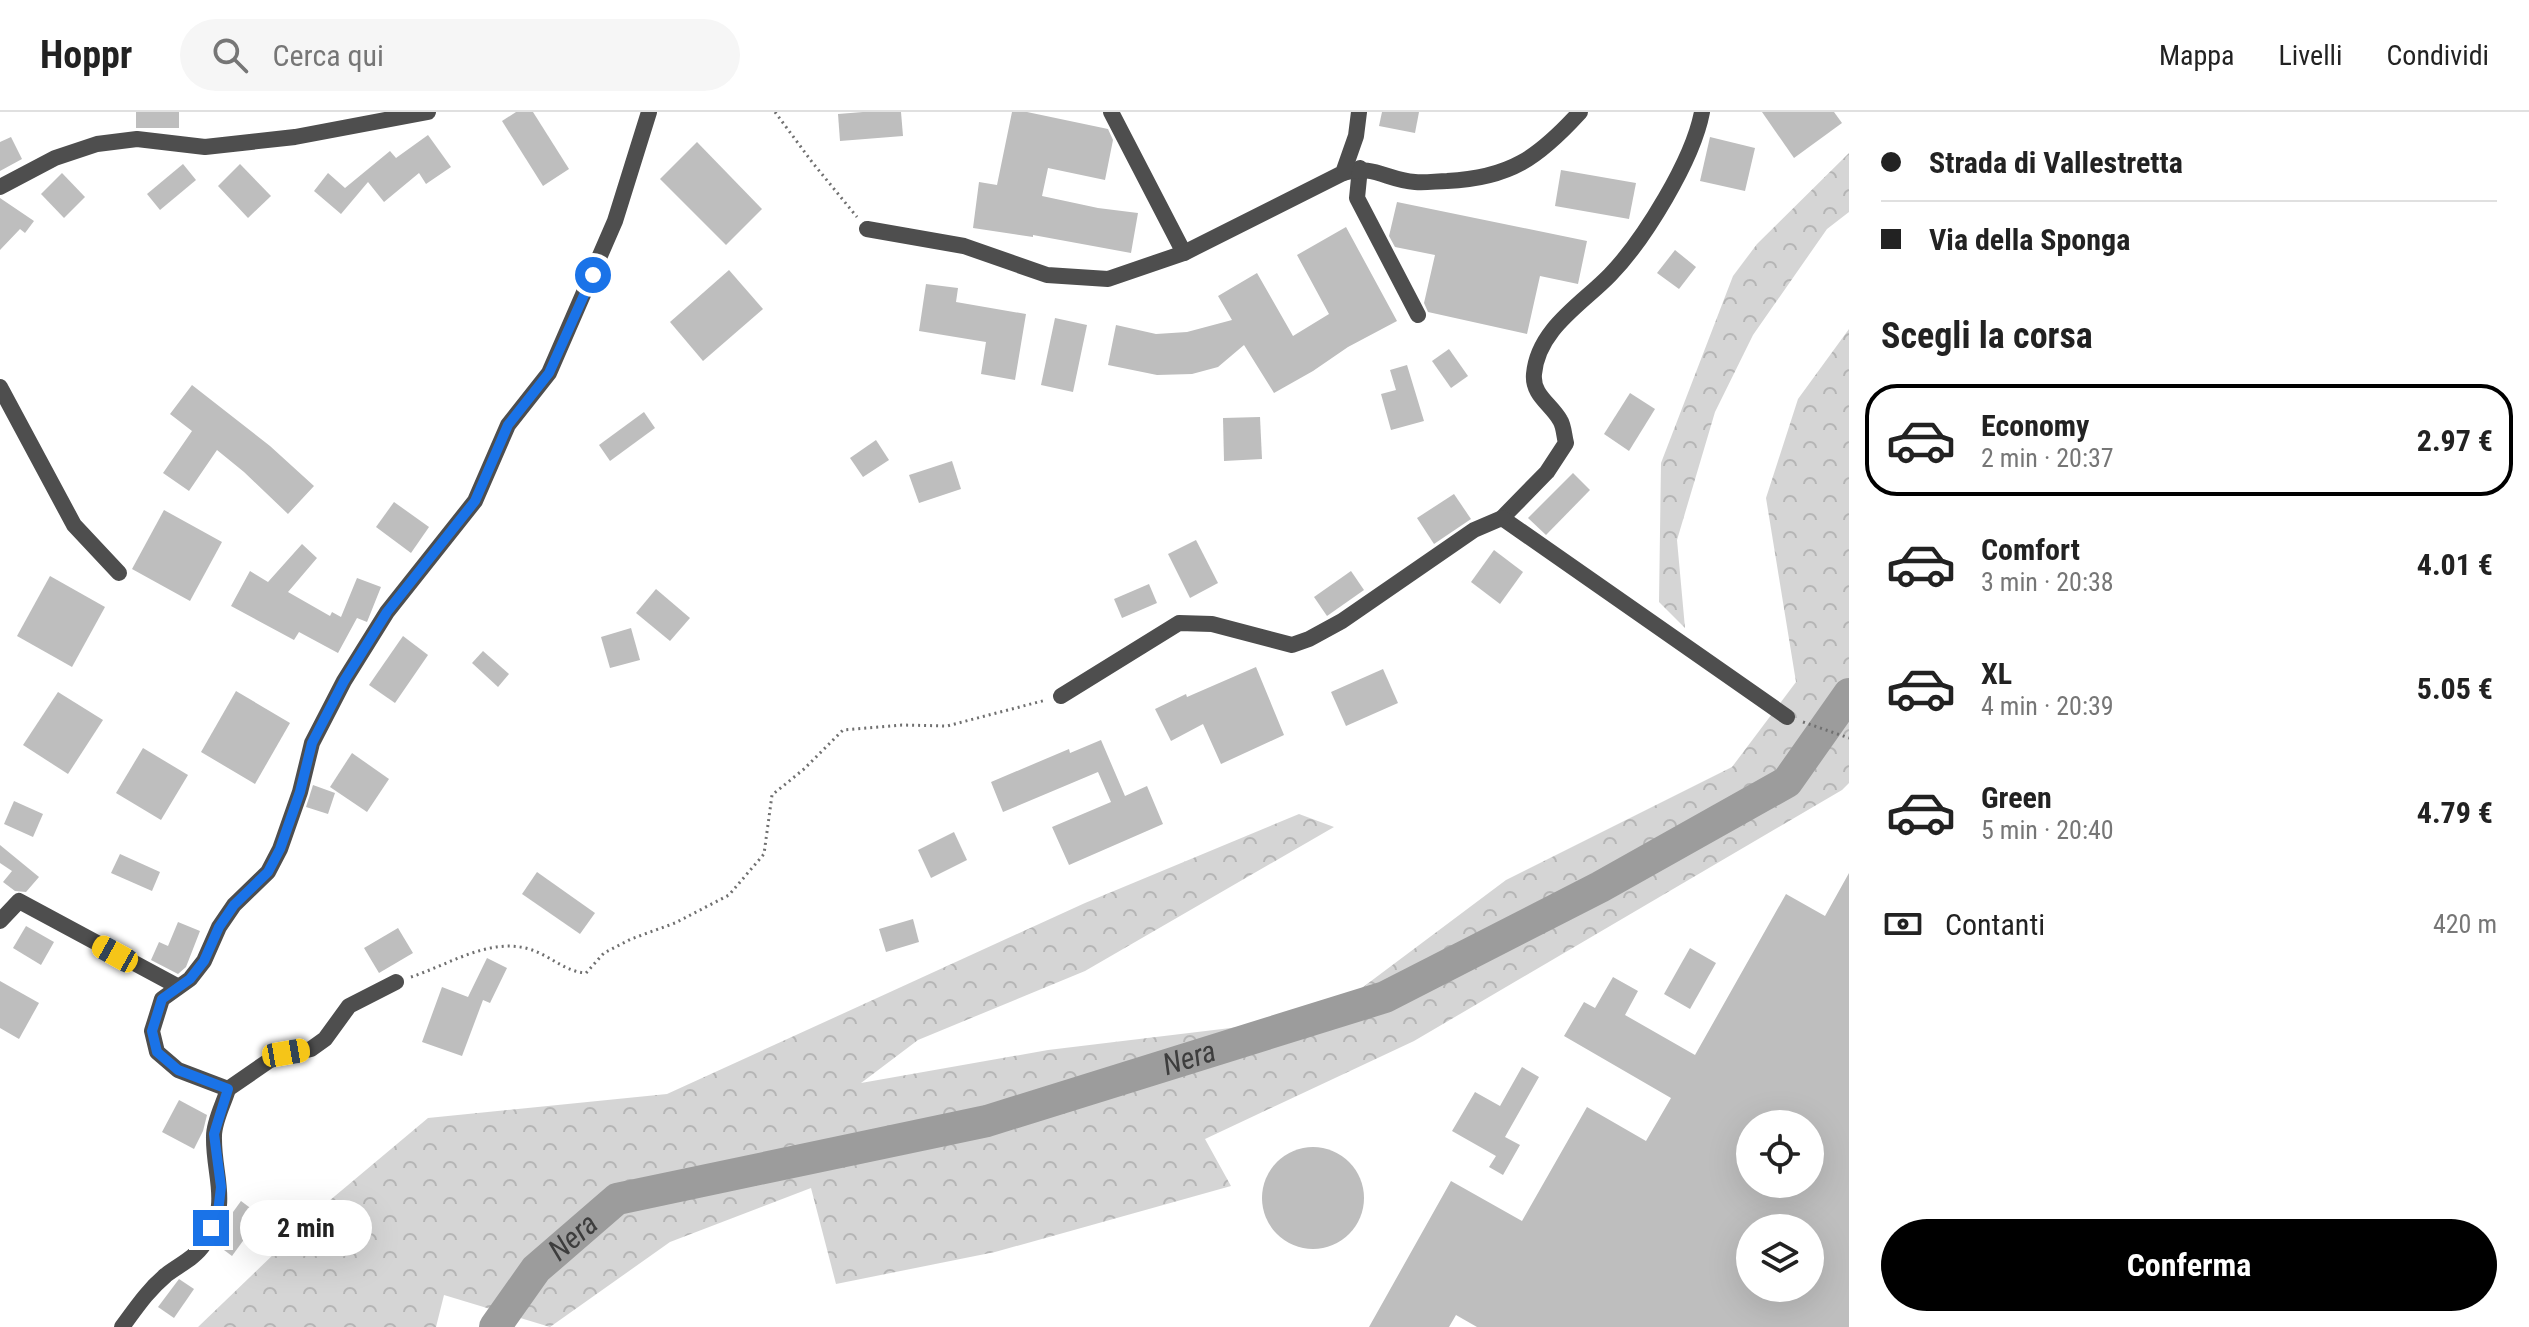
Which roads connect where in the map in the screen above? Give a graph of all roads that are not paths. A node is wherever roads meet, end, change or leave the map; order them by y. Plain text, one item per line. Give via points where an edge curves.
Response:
1 (428, 112) edge
2 (649, 112) edge
3 (1111, 112) edge
4 (1359, 112) edge
5 (1580, 112) edge
6 (1702, 112) edge
7 (1352, 171) junction
8 (0, 187) edge
9 (867, 229) road end
10 (1184, 253) junction
11 (1418, 315) dead end
12 (0, 387) edge
13 (1502, 518) junction
14 (119, 573) dead end
15 (1061, 696) road end
16 (1787, 717) road end
17 (0, 921) edge
18 (396, 982) road end
19 (177, 986) junction
20 (228, 1089) junction
21 (122, 1327) edge

1 - 8 street via 295,137 205,147 137,139 97,144 55,158
2 - 19 street via 615,221 549,373 508,425 475,501 387,612 344,681 312,743 295,806 268,872 234,905 204,961
3 - 10 street
4 - 7 street
5 - 7 street via 1551,143 1515,168 1469,180 1415,182
6 - 13 street via 1700,126 1646,230 1610,275 1567,313 1536,360 1536,388 1562,421 1566,443 1547,472
7 - 10 street
7 - 11 street via 1357,198
9 - 10 street via 964,246 1047,275 1108,279
12 - 14 street via 74,525
13 - 15 street via 1474,530 1309,639 1292,645 1212,624 1179,623
13 - 16 street
17 - 19 street via 19,901
18 - 20 street via 349,1006 311,1049 273,1058
19 - 20 street via 162,999 152,1031 157,1052 178,1070
20 - 21 street via 214,1134 221,1187 218,1212 205,1244 144,1296

